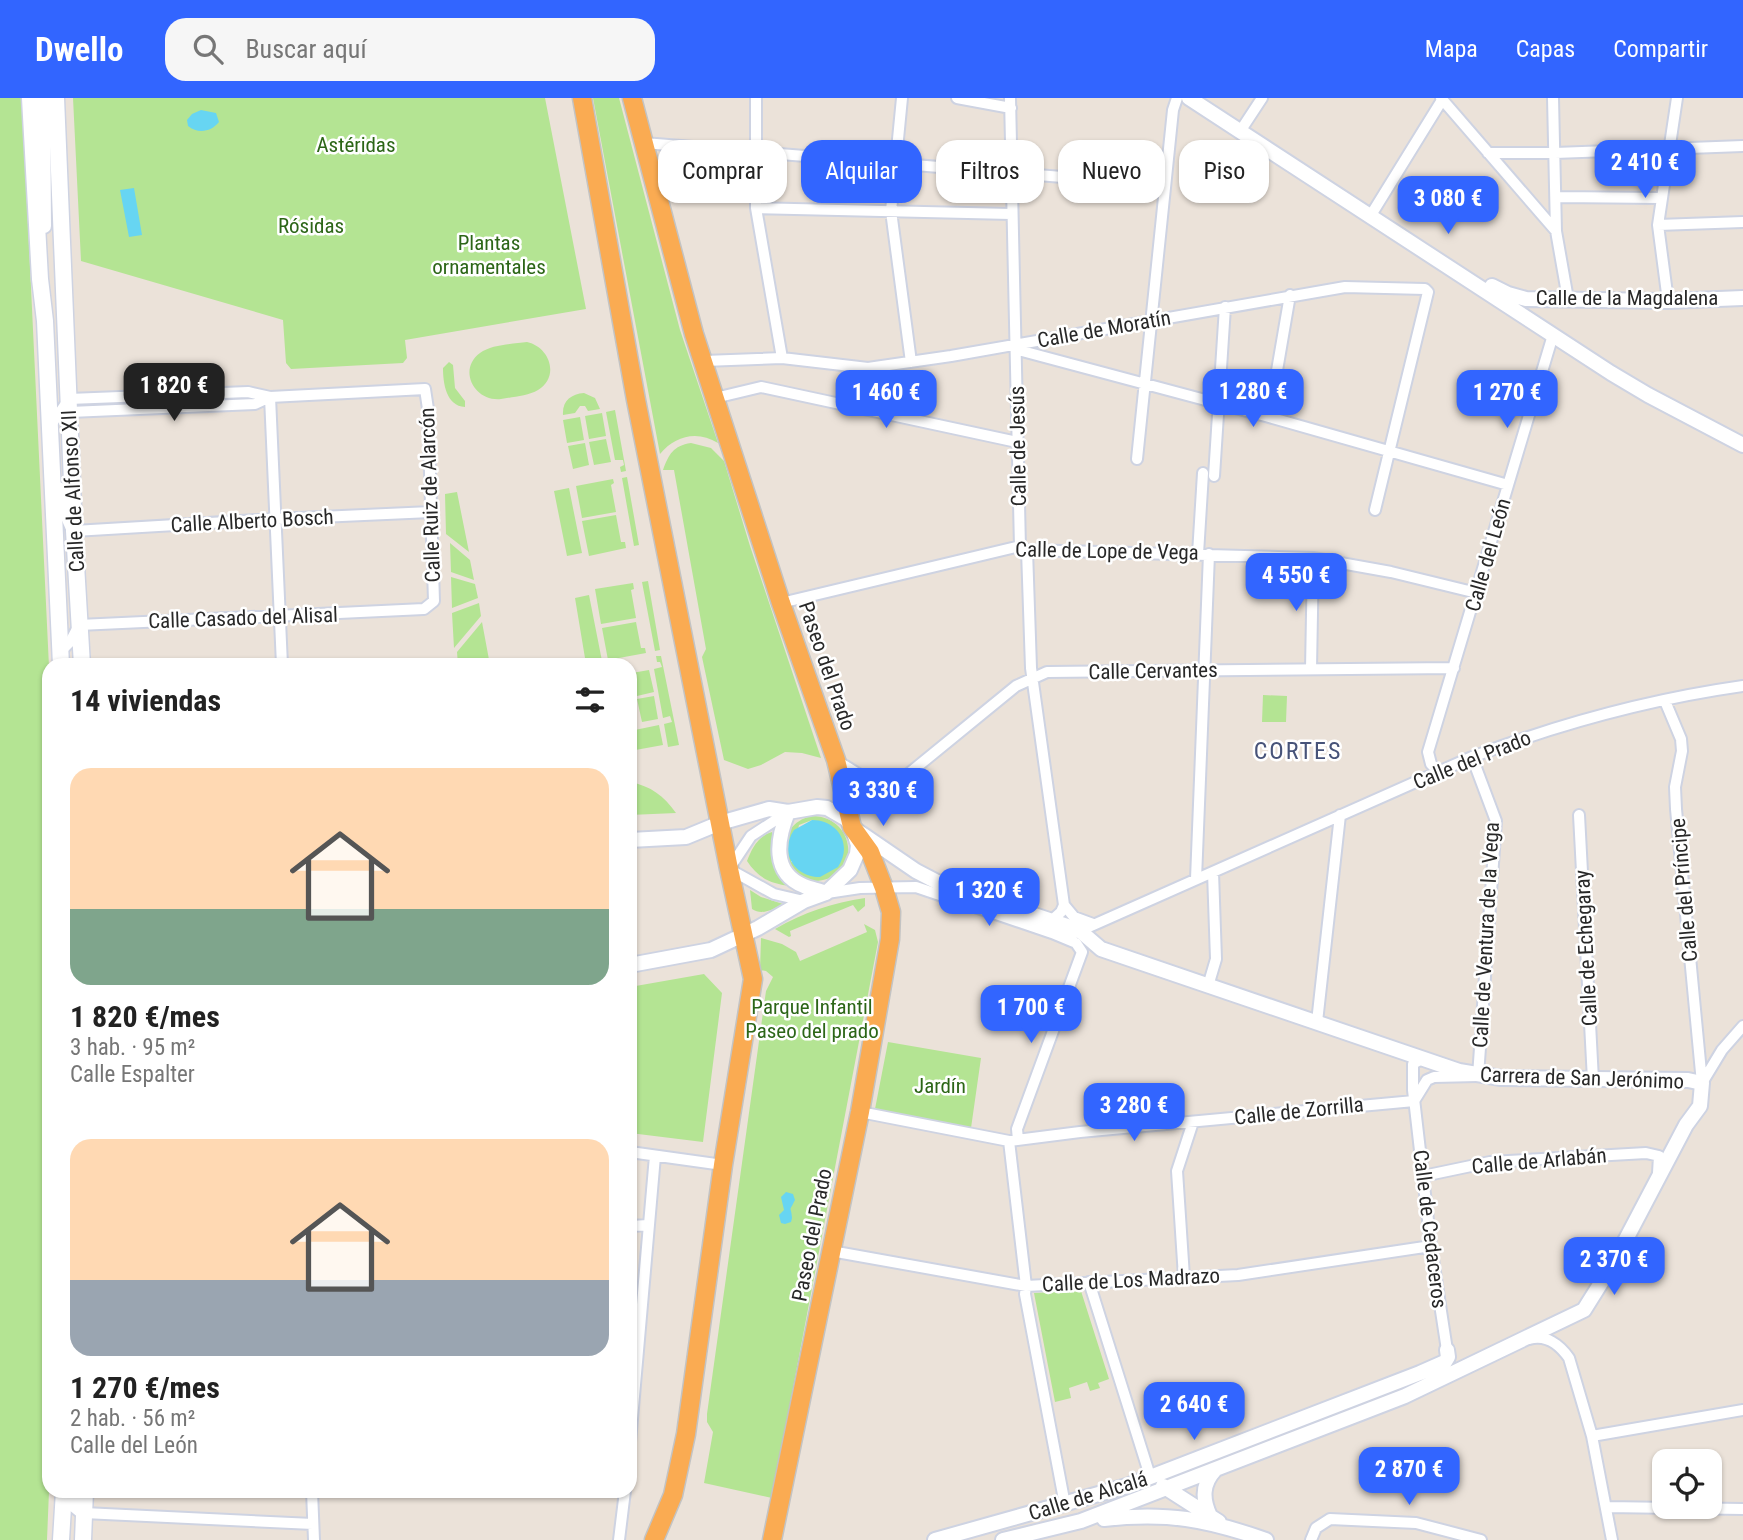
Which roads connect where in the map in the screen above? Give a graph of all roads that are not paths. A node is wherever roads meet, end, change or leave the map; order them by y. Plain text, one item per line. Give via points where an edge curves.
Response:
1 (30, 98) edge
2 (56, 98) edge
3 (582, 98) edge
4 (632, 98) edge
5 (756, 98) edge
6 (902, 98) edge
7 (957, 98) edge
8 (1177, 98) edge
9 (1189, 98) edge
10 (1262, 98) edge
11 (1553, 98) edge
12 (1677, 98) edge
13 (1441, 99) edge
14 (1010, 103) edge
15 (1241, 130) junction
16 (756, 140) edge
17 (899, 140) edge
18 (1011, 140) edge
19 (644, 143) junction
20 (658, 144) edge
21 (1743, 146) edge
22 (1670, 150) junction
23 (1488, 153) junction
24 (1555, 153) junction
25 (1044, 176) edge
26 (1166, 178) junction
27 (1556, 197) junction
28 (1661, 198) junction
29 (756, 203) edge
30 (892, 203) edge
31 (1011, 203) edge
32 (756, 208) junction
33 (891, 211) junction
34 (1011, 214) junction
35 (1371, 215) junction
36 (1743, 222) edge
37 (1658, 225) junction
38 (1556, 231) junction
39 (1290, 295) junction
40 (1743, 298) edge
41 (1568, 299) junction
42 (1668, 301) junction
43 (1225, 307) junction
44 (65, 318) junction
45 (45, 321) junction
46 (1152, 321) junction
47 (1553, 335) junction
48 (1016, 345) junction
49 (782, 358) junction
50 (705, 361) junction
51 (911, 362) junction
52 (1144, 383) junction
53 (270, 397) junction
54 (715, 398) junction
55 (1219, 403) junction
56 (69, 406) junction
57 (1269, 417) junction
58 (49, 428) junction
59 (1017, 442) junction
60 (1743, 445) edge
61 (1389, 451) junction
62 (1137, 459) dead end
63 (1508, 485) junction
64 (53, 488) junction
65 (1375, 510) dead end
66 (431, 512) junction
67 (275, 519) junction
68 (74, 531) junction
69 (1024, 549) junction
70 (1203, 554) junction
71 (1314, 558) junction
72 (1477, 593) junction
73 (434, 601) joint
74 (781, 603) junction
75 (280, 616) junction
76 (79, 625) junction
77 (61, 658) edge
78 (81, 658) edge
79 (282, 658) edge
80 (1454, 668) junction
81 (1311, 669) junction
82 (1205, 670) junction
83 (1033, 677) junction
84 (1743, 686) edge
85 (1665, 701) junction
86 (1472, 757) junction
87 (836, 760) junction
88 (1438, 772) junction
89 (788, 813) junction
90 (1339, 815) junction
91 (1579, 815) dead end
92 (720, 823) junction
93 (852, 827) junction
94 (637, 840) edge
95 (729, 869) junction
96 (1213, 872) junction
97 (1196, 879) junction
98 (884, 888) junction
99 (826, 893) junction
100 (804, 901) junction
101 (1064, 905) junction
102 (1051, 927) junction
103 (1086, 927) junction
104 (743, 934) junction
105 (1101, 949) junction
106 (1082, 952) junction
107 (637, 964) edge
108 (1208, 986) junction
109 (1317, 1022) junction
110 (1743, 1026) edge
111 (1422, 1059) junction
112 (1478, 1076) junction
113 (1593, 1080) junction
114 (1702, 1083) junction
115 (1414, 1101) junction
116 (860, 1112) junction
117 (1193, 1122) junction
118 (1014, 1141) junction
119 (637, 1153) edge
120 (655, 1156) junction
121 (723, 1165) junction
122 (1657, 1178) junction
123 (1424, 1179) junction
124 (649, 1225) junction
125 (637, 1226) edge
126 (1431, 1246) junction
127 (831, 1251) junction
128 (1184, 1278) junction
129 (1089, 1282) junction
130 (1026, 1286) junction
131 (1521, 1341) junction
132 (1447, 1353) junction
133 (637, 1362) edge
134 (1471, 1363) junction
135 (1743, 1410) edge
136 (1592, 1437) junction
137 (1215, 1470) junction
138 (1150, 1476) junction
139 (1166, 1488) junction
140 (64, 1498) edge
141 (74, 1498) edge
142 (85, 1498) edge
143 (312, 1498) edge
144 (624, 1498) edge
145 (1065, 1505) junction
146 (1606, 1507) junction
147 (1743, 1509) edge
148 (84, 1513) junction
149 (1210, 1516) junction
150 (1020, 1517) junction
151 (1081, 1521) junction
152 (313, 1524) junction
153 (1230, 1531) edge
154 (1026, 1538) edge
155 (773, 1539) edge
156 (61, 1540) edge
157 (83, 1540) edge
158 (314, 1540) edge
159 (619, 1540) edge
160 (654, 1540) edge
161 (935, 1540) edge
162 (1003, 1540) edge
163 (1266, 1540) edge
164 (1311, 1540) edge
165 (1481, 1540) edge
166 (1612, 1540) edge

1 - 45 main road, Calle de Alfonso XII
2 - 44 main road, Calle de Alfonso XII
3 - 92 highway
4 - 19 highway, Paseo del Prado
5 - 16 street
6 - 17 street
7 - 14 street
8 - 26 street
9 - 15 street
10 - 15 street
11 - 24 street
12 - 22 street
13 - 23 street
13 - 35 street
14 - 18 street, Calle de Jesús
15 - 35 street
19 - 20 street
19 - 50 highway, Paseo del Prado
21 - 22 street
22 - 24 street
22 - 28 street
23 - 24 street
23 - 38 street
24 - 27 street
25 - 26 street
26 - 46 street
27 - 28 street
27 - 38 street
28 - 37 street
29 - 32 street
30 - 33 street
31 - 34 street, Calle de Jesús
32 - 33 street
32 - 49 street
33 - 34 street
33 - 51 street
34 - 48 street, Calle de Jesús
35 - 41 street, Calle de la Magdalena via 1394,223 1512,295
35 - 47 street
36 - 37 street
37 - 42 street
38 - 41 street
39 - 43 street, Calle de Moratín
39 - 57 street
39 - 61 street, Calle de Moratín via 1346,287 1428,292
40 - 42 street, Calle de la Magdalena
41 - 42 street, Calle de la Magdalena
43 - 46 street, Calle de Moratín
43 - 55 street
44 - 45 street, Calle de Alfonso XII via 43,98
44 - 56 main road, Calle de Alfonso XII
45 - 58 main road, Calle de Alfonso XII
46 - 48 street, Calle de Moratín
46 - 52 street
47 - 60 street via 1648,395
47 - 63 street, Calle del León
48 - 51 street, Calle de Moratín
48 - 52 street via 1022,351
48 - 59 street, Calle de Jesús
49 - 50 street, Calle de Moratín
49 - 51 street, Calle de Moratín via 868,368
50 - 54 highway, Paseo del Prado
52 - 55 street
52 - 62 street
53 - 56 street via 255,404
53 - 66 street, Calle Ruiz de Alarcón via 425,389
53 - 67 street
54 - 59 street via 761,387
54 - 74 highway, Paseo del Prado
55 - 57 street
55 - 70 street
56 - 58 street
56 - 68 main road, Calle de Alfonso XII
57 - 61 street
58 - 64 main road, Calle de Alfonso XII
59 - 69 street, Calle de Jesús
61 - 63 street
61 - 65 street
63 - 72 street, Calle del León
64 - 68 street via 63,491 64,508
64 - 77 main road, Calle de Alfonso XII
66 - 67 street, Calle Alberto Bosch
66 - 73 street, Calle Ruiz de Alarcón
67 - 68 street, Calle Alberto Bosch
67 - 75 street
68 - 76 main road, Calle de Alfonso XII
69 - 70 street, Calle de Lope de Vega
69 - 74 street, Calle de Lope de Vega via 1011,547
69 - 83 street, Calle de Jesús
70 - 71 street, Calle de Lope de Vega
70 - 82 street
71 - 72 street, Calle de Lope de Vega
71 - 81 street
72 - 80 street, Calle del León
73 - 75 street, Calle Casado del Alisal via 418,611
74 - 87 highway, Paseo del Prado
75 - 76 street, Calle Casado del Alisal
75 - 79 street
76 - 77 street
76 - 78 main road, Calle de Alfonso XII
80 - 81 street, Calle Cervantes
80 - 88 street, Calle del León via 1428,752
81 - 82 street, Calle Cervantes
82 - 83 street, Calle Cervantes via 1047,672
82 - 97 street
83 - 87 street, Calle Cervantes via 890,785
83 - 101 street, Calle de Jesús
84 - 85 street, Calle del Prado
85 - 86 street, Calle del Prado via 1552,729
85 - 114 street, Calle del Príncipe via 1681,739 1676,809
86 - 88 street, Calle del Prado
86 - 112 street, Calle de Ventura de la Vega via 1496,821
87 - 93 highway, Paseo del Prado
88 - 90 street, Calle del Prado
89 - 92 street via 769,809
89 - 93 street via 827,808
89 - 95 street via 751,836
89 - 99 street via 778,845 782,866 803,886
90 - 96 street, Calle del Prado
90 - 109 street
91 - 113 street, Calle de Echegaray
92 - 94 street via 687,837
92 - 95 highway
93 - 98 highway, Paseo del Prado via 870,852
93 - 99 street via 857,854 850,870
93 - 102 street via 941,884
95 - 100 street via 775,894
95 - 104 highway
96 - 97 street, Calle del Prado
96 - 108 street via 1216,959
97 - 103 street, Calle del Prado
98 - 99 street
98 - 102 street via 916,887
98 - 116 highway, Paseo del Prado via 891,912 890,939
99 - 100 street
100 - 104 street
101 - 102 street
101 - 103 street
102 - 103 street
102 - 106 street
103 - 105 street
104 - 107 street via 711,950
104 - 121 highway via 753,985
105 - 106 street
105 - 108 street, Carrera de San Jerónimo
106 - 118 street
108 - 109 street, Carrera de San Jerónimo
109 - 111 street, Carrera de San Jerónimo
110 - 114 street
111 - 112 street, Carrera de San Jerónimo
111 - 115 street via 1413,1064
112 - 113 street, Carrera de San Jerónimo
112 - 115 street via 1434,1077
113 - 114 street, Carrera de San Jerónimo
114 - 122 street via 1702,1101
115 - 117 street, Calle de Zorrilla
115 - 123 street, Calle de Cedaceros
116 - 118 street, Calle de Zorrilla
116 - 127 highway, Paseo del Prado
117 - 118 street, Calle de Zorrilla
117 - 128 street via 1177,1171
118 - 130 street
119 - 120 street
120 - 121 street
120 - 124 street
121 - 160 highway via 687,1434 673,1495
122 - 123 street, Calle de Arlabán via 1659,1156 1646,1153 1490,1162
122 - 131 street, Calle de Alcalá via 1584,1310
123 - 126 street, Calle de Cedaceros
124 - 125 street
124 - 133 street
126 - 128 street, Calle de Los Madrazo via 1238,1275
126 - 132 street, Calle de Cedaceros
127 - 130 street, Calle de Los Madrazo
127 - 155 highway, Paseo del Prado
128 - 129 street, Calle de Los Madrazo
129 - 130 street, Calle de Los Madrazo
129 - 138 street
130 - 145 street
131 - 134 street, Calle de Alcalá
131 - 136 street via 1535,1337 1550,1340 1565,1352
132 - 134 street
132 - 138 street, Calle de Alcalá via 1445,1362 1420,1373
134 - 137 street, Calle de Alcalá via 1405,1396
135 - 136 street
136 - 146 street
137 - 139 street, Calle de Alcalá
137 - 149 street via 1204,1492
138 - 139 street
138 - 145 street, Calle de Alcalá
139 - 149 street
139 - 151 street, Calle de Alcalá
140 - 156 main road
141 - 148 street
142 - 148 main road
143 - 152 street
144 - 159 street
145 - 150 street, Calle de Alcalá
146 - 147 street
146 - 166 street
148 - 152 street
148 - 157 main road
149 - 153 street
150 - 154 street
150 - 161 street, Calle de Alcalá
151 - 153 street via 1159,1515
151 - 154 street, Calle de Alcalá
152 - 158 street
153 - 163 street
154 - 162 street, Calle de Alcalá
164 - 165 street via 1317,1528 1330,1519 1416,1523

